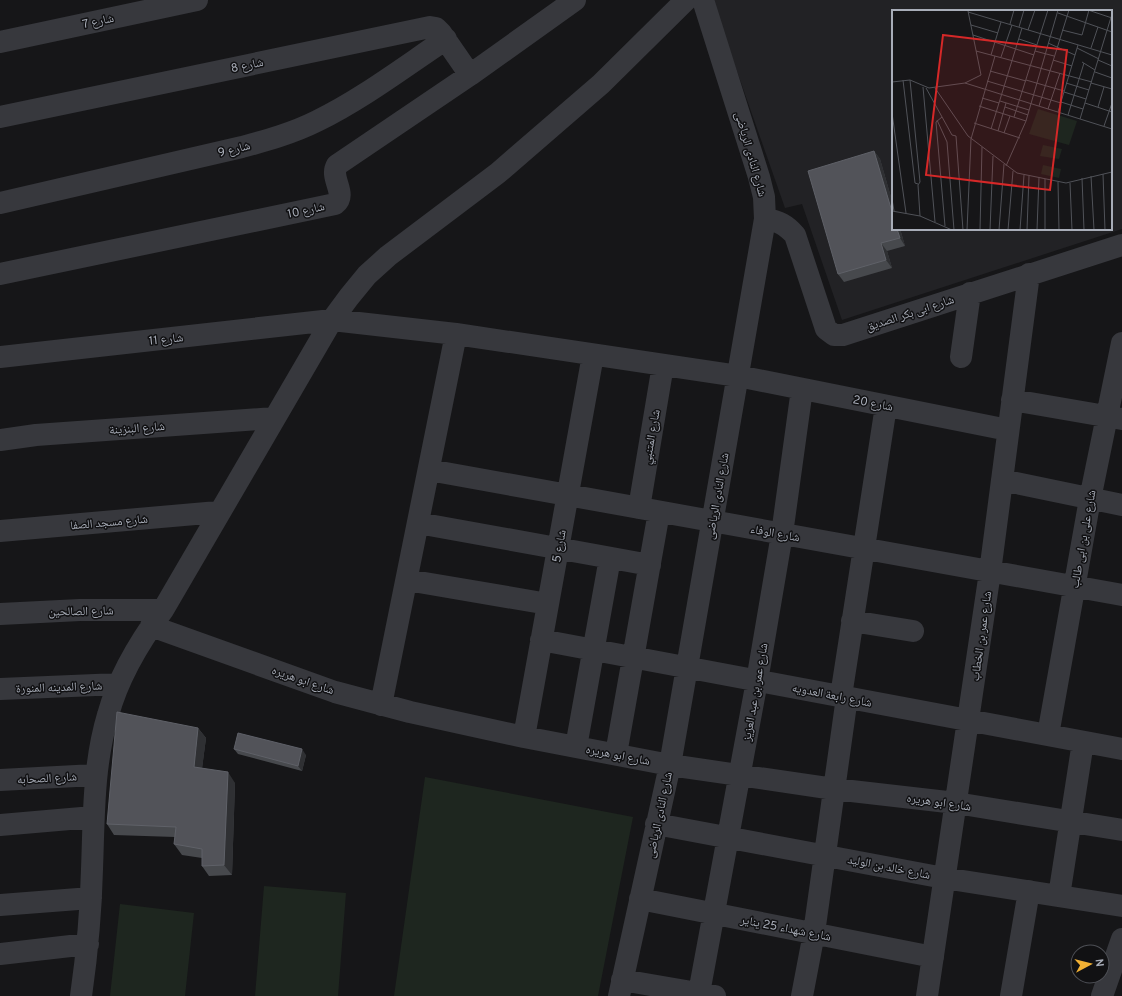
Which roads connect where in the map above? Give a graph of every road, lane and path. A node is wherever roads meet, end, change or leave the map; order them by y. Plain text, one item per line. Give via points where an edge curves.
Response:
1 (197, 0) edge
2 (575, 0) edge
3 (686, 0) edge
4 (703, 0) edge
5 (446, 39) junction
6 (0, 42) edge
7 (470, 75) junction
8 (0, 117) edge
9 (0, 203) edge
10 (765, 219) junction
11 (1122, 245) edge
12 (0, 274) edge
13 (1029, 274) junction
14 (970, 293) junction
15 (332, 320) junction
16 (456, 334) junction
17 (1122, 343) edge
18 (593, 355) junction
19 (0, 357) edge
20 (961, 357) dead end
21 (663, 365) junction
22 (738, 376) junction
23 (802, 389) junction
24 (1012, 400) junction
25 (886, 406) junction
26 (274, 418) junction
27 (1114, 418) edge
28 (1008, 430) junction
29 (0, 440) edge
30 (429, 470) junction
31 (1002, 480) junction
32 (568, 495) junction
33 (1090, 499) junction
34 (1122, 505) edge
35 (649, 510) junction
36 (218, 512) junction
37 (712, 522) junction
38 (418, 523) junction
39 (0, 531) edge
40 (782, 534) junction
41 (558, 549) junction
42 (864, 549) junction
43 (610, 558) junction
44 (650, 566) junction
45 (990, 572) junction
46 (407, 580) junction
47 (1074, 587) junction
48 (1122, 595) edge
49 (548, 604) junction
50 (0, 614) edge
51 (157, 618) junction
52 (852, 621) junction
53 (913, 631) dead end
54 (541, 640) junction
55 (593, 650) junction
56 (633, 658) junction
57 (687, 667) junction
58 (757, 680) junction
59 (119, 684) junction
60 (0, 689) edge
61 (844, 697) junction
62 (381, 705) junction
63 (968, 720) junction
64 (1048, 735) junction
65 (524, 737) junction
66 (1084, 742) junction
67 (576, 747) junction
68 (1122, 749) edge
69 (616, 754) junction
70 (670, 764) junction
71 (740, 774) junction
72 (95, 775) junction
73 (0, 780) edge
74 (834, 789) junction
75 (956, 803) junction
76 (94, 817) junction
77 (1071, 822) junction
78 (656, 824) junction
79 (0, 825) edge
80 (1122, 830) edge
81 (728, 838) junction
82 (825, 855) junction
83 (944, 878) junction
84 (1029, 891) junction
85 (1059, 896) junction
86 (91, 898) junction
87 (640, 899) junction
88 (0, 905) edge
89 (1122, 906) edge
90 (714, 914) junction
91 (814, 933) junction
92 (1122, 939) edge
93 (88, 944) junction
94 (0, 954) edge
95 (933, 957) junction
96 (621, 988) edge
97 (707, 995) edge
98 (81, 996) edge
99 (802, 996) edge
100 (927, 996) edge
101 (1011, 996) edge
102 (1102, 996) edge

1 - 6 street, شارع 7
2 - 7 street, شارع 10
3 - 15 street via 601,84 498,173 388,256 367,275
4 - 10 street, شارع النادى الرياضى via 759,177 764,197
5 - 7 street, شارع 8
5 - 8 street, شارع 8 via 436,28 430,27
5 - 9 street, شارع 9 via 318,121 280,137
7 - 12 street, شارع 10 via 337,165 334,175 340,194 335,204
10 - 14 street, شارع ابى بكر الصديق via 777,220 795,235 826,329 834,335 843,335
10 - 22 street, شارع النادى الرياضى
11 - 13 street, شارع ابى بكر الصديق
13 - 14 street, شارع ابى بكر الصديق
13 - 24 street, شارع عمر بن الخطاب
14 - 20 street
15 - 16 street, شارع 11
15 - 19 street, شارع 11
15 - 26 street
16 - 18 street, شارع 11
16 - 30 street
17 - 27 street, شارع على بن ابى طالب
18 - 21 street, شارع 20
18 - 32 street, شارع 5
21 - 22 street, شارع 20
21 - 35 street, شارع المتنبي
22 - 23 street, شارع 20
22 - 37 street, شارع النادى الرياضى
23 - 25 street, شارع 20
23 - 40 street, شارع عمر بن عبد العزيز
24 - 27 street
24 - 28 street, شارع عمر بن الخطاب
25 - 28 street, شارع 20
25 - 42 street
26 - 29 street, شارع البنزينة via 36,435
26 - 36 street
27 - 33 street, شارع على بن ابى طالب
28 - 31 street, شارع عمر بن الخطاب
30 - 32 street, شارع الوفاء
30 - 38 street
31 - 33 street
31 - 45 street, شارع عمر بن الخطاب
32 - 35 street, شارع الوفاء
32 - 41 street, شارع 5
33 - 34 street
33 - 47 street, شارع على بن ابى طالب
35 - 37 street, شارع الوفاء
35 - 44 street, شارع المتنبي
36 - 39 street, شارع مسجد الصفا
36 - 51 street
37 - 40 street, شارع الوفاء
37 - 57 street, شارع النادى الرياضى
38 - 41 street
38 - 46 street
40 - 42 street, شارع الوفاء
40 - 58 street, شارع عمر بن عبد العزيز
41 - 43 street
41 - 49 street, شارع 5
42 - 45 street, شارع الوفاء
42 - 52 street
43 - 44 street
43 - 55 street
44 - 56 street, شارع المتنبي
45 - 47 street, شارع الوفاء
45 - 63 street, شارع عمر بن الخطاب
46 - 49 street
46 - 62 street
47 - 48 street, شارع الوفاء
47 - 64 street, شارع على بن ابى طالب
49 - 54 street, شارع 5
50 - 51 street, شارع الصالحين via 80,610
51 - 59 street
51 - 62 street, شارع ابو هريره via 334,692
52 - 53 street
52 - 61 street
54 - 55 street, شارع رابعة العدويه
54 - 65 street, شارع 5
55 - 56 street, شارع رابعة العدويه
55 - 67 street
56 - 57 street, شارع رابعة العدويه
56 - 69 street, شارع المتنبي
57 - 58 street, شارع رابعة العدويه
57 - 70 street, شارع النادى الرياضى
58 - 61 street, شارع رابعة العدويه
58 - 71 street, شارع عمر بن عبد العزيز
59 - 60 street, شارع المدينه المنورة
59 - 72 street via 108,714
61 - 63 street, شارع رابعة العدويه
61 - 74 street
62 - 65 street, شارع ابو هريره
63 - 64 street, شارع رابعة العدويه
63 - 75 street, شارع عمر بن الخطاب
64 - 66 street, شارع رابعة العدويه
65 - 67 street, شارع ابو هريره
66 - 68 street, شارع رابعة العدويه
66 - 77 street
67 - 69 street, شارع ابو هريره
69 - 70 street, شارع ابو هريره
70 - 71 street, شارع ابو هريره
70 - 78 street, شارع النادى الرياضى
71 - 74 street, شارع ابو هريره
71 - 81 street, شارع عمر بن عبد العزيز
72 - 73 street, شارع الصحابه
72 - 76 street
74 - 75 street, شارع ابو هريره
74 - 82 street
75 - 77 street, شارع ابو هريره
75 - 83 street, شارع عمر بن الخطاب
76 - 79 street
76 - 86 street
77 - 80 street, شارع ابو هريره
77 - 85 street
78 - 81 street, شارع خالد بن الوليد
78 - 87 street, شارع النادى الرياضى
81 - 82 street, شارع خالد بن الوليد
81 - 90 street, شارع عمر بن عبد العزيز
82 - 83 street, شارع خالد بن الوليد
82 - 91 street
83 - 84 street, شارع خالد بن الوليد
83 - 95 street, شارع عمر بن الخطاب
84 - 85 street, شارع خالد بن الوليد
84 - 101 street
85 - 89 street, شارع خالد بن الوليد
86 - 88 street
86 - 93 street
87 - 90 street, شارع شهداء 25 يناير
87 - 96 street, شارع النادى الرياضى
90 - 91 street, شارع شهداء 25 يناير
90 - 97 street, شارع عمر بن عبد العزيز
91 - 95 street, شارع شهداء 25 يناير
91 - 99 street
92 - 102 street
93 - 94 street
93 - 98 street
95 - 100 street, شارع عمر بن الخطاب
96 - 97 street

